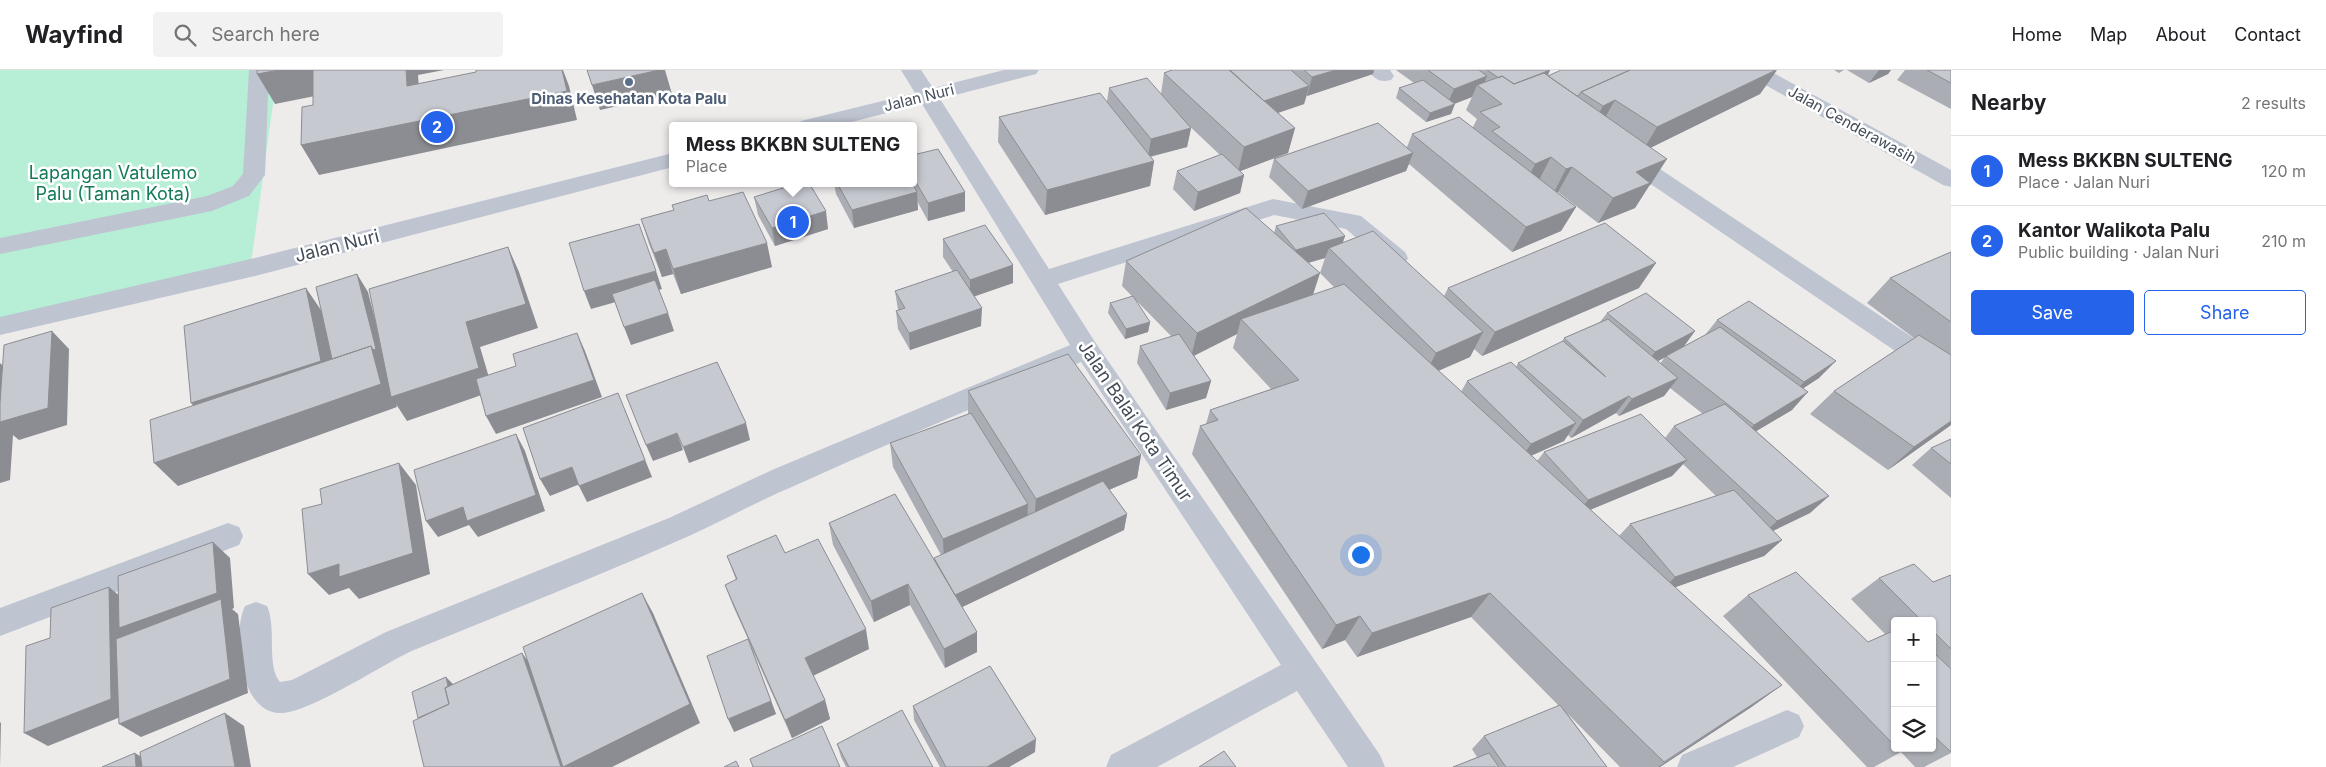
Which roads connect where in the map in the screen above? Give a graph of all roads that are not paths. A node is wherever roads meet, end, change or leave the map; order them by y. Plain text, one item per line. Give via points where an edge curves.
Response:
1 (259, 70) edge
2 (911, 70) edge
3 (1029, 70) edge
4 (1753, 70) edge
5 (926, 96) junction
6 (825, 122) edge
7 (1604, 143) edge
8 (669, 161) edge
9 (1951, 180) edge
10 (0, 246) edge
11 (1414, 273) edge
12 (1043, 280) junction
13 (0, 326) edge
14 (1086, 348) junction
15 (1951, 376) edge
16 (228, 536) dead end
17 (256, 616) dead end
18 (0, 622) edge
19 (1302, 671) junction
20 (1787, 726) dead end
21 (1123, 767) edge
22 (1368, 767) edge
23 (1694, 767) edge

1 - 10 street via 254,175 241,191 212,203
2 - 5 street, Jalan Balai Kota Timur
3 - 5 street, Jalan Nuri
4 - 9 street, Jalan Cenderawasih
5 - 6 street, Jalan Nuri
5 - 12 street, Jalan Balai Kota Timur
7 - 15 street
8 - 13 street, Jalan Nuri via 259,266
11 - 12 street via 1354,222 1273,207
12 - 14 street, Jalan Balai Kota Timur
14 - 17 street via 782,478 679,527 398,642 304,691 280,698 270,696 263,687
14 - 19 street, Jalan Balai Kota Timur
16 - 18 street
19 - 21 street
19 - 22 street, Jalan Balai Kota Timur
20 - 23 street

